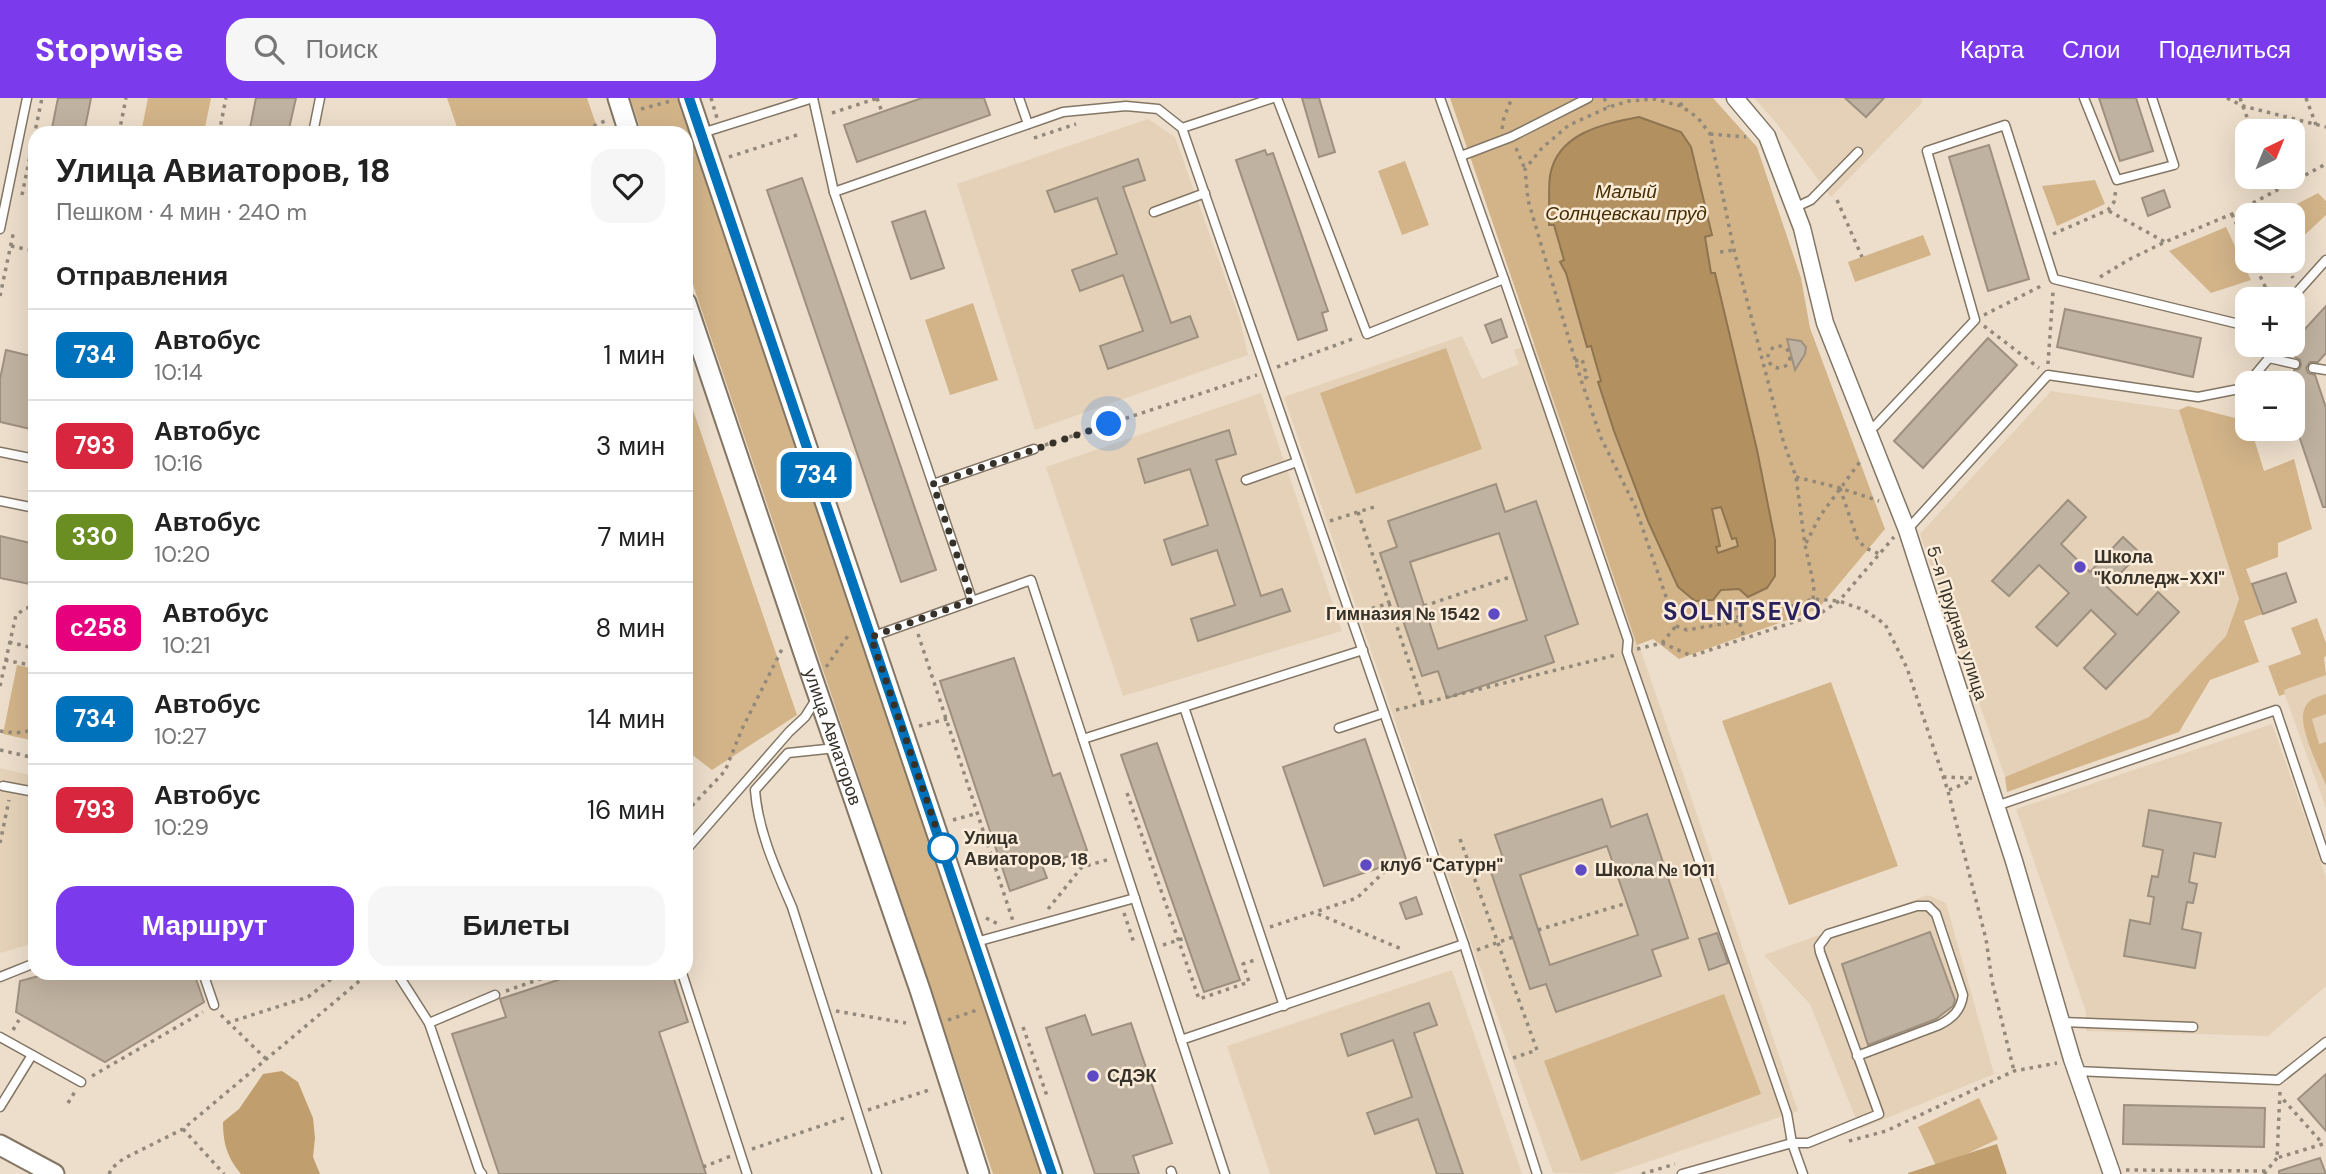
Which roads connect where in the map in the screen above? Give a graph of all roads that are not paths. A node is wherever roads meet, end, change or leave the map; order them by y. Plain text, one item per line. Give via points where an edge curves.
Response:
1 (27, 98) edge
2 (320, 98) edge
3 (618, 98) edge
4 (813, 98) edge
5 (1019, 98) edge
6 (1275, 98) edge
7 (1440, 98) edge
8 (1588, 98) edge
9 (1735, 98) edge
10 (2084, 98) edge
11 (2152, 98) edge
12 (680, 99) edge
13 (1028, 124) junction
14 (314, 126) edge
15 (627, 126) edge
16 (1182, 128) junction
17 (701, 133) junction
18 (1857, 152) dead end
19 (1461, 156) junction
20 (834, 192) junction
21 (1205, 193) junction
22 (1794, 208) junction
23 (1154, 212) dead end
24 (0, 229) edge
25 (2326, 260) edge
26 (1504, 279) junction
27 (2303, 287) edge
28 (2235, 323) edge
29 (693, 324) edge
30 (2269, 358) joint
31 (2295, 363) dead end
32 (2313, 368) dead end
33 (2326, 370) edge
34 (2258, 371) edge
35 (2235, 390) edge
36 (1866, 427) junction
37 (1034, 449) road end
38 (0, 452) edge
39 (28, 458) edge
40 (1297, 462) junction
41 (1246, 481) dead end
42 (933, 484) junction
43 (0, 501) edge
44 (28, 507) edge
45 (1906, 527) junction
46 (972, 600) junction
47 (862, 632) junction
48 (1363, 650) junction
49 (819, 695) junction
50 (1184, 707) junction
51 (1384, 713) junction
52 (1339, 728) dead end
53 (1083, 739) junction
54 (836, 748) junction
55 (7, 786) road end
56 (28, 790) edge
57 (1996, 806) junction
58 (2326, 828) edge
59 (2316, 832) junction
60 (693, 842) edge
61 (2326, 859) edge
62 (1135, 898) junction
63 (973, 943) junction
64 (1466, 949) junction
65 (28, 966) edge
66 (0, 977) edge
67 (205, 980) edge
68 (401, 980) edge
69 (684, 980) edge
70 (495, 995) road end
71 (214, 1005) road end
72 (1284, 1006) junction
73 (2062, 1022) junction
74 (429, 1023) junction
75 (2193, 1027) dead end
76 (0, 1037) edge
77 (1181, 1040) junction
78 (2326, 1042) edge
79 (32, 1055) junction
80 (1857, 1056) junction
81 (2074, 1065) junction
82 (81, 1082) road end
83 (0, 1107) edge
84 (1792, 1143) junction
85 (0, 1145) edge
86 (2117, 1171) edge
87 (54, 1174) edge
88 (482, 1174) edge
89 (747, 1174) edge
90 (877, 1174) edge
91 (979, 1174) edge
92 (1052, 1174) edge
93 (1225, 1174) edge
94 (1537, 1174) edge
95 (1682, 1174) edge
96 (1802, 1174) edge

1 - 24 lane
2 - 14 lane
3 - 15 street
4 - 17 lane
4 - 20 lane
5 - 13 lane
6 - 16 lane
6 - 26 lane via 1367,334
7 - 19 lane
8 - 19 lane
9 - 22 street, 5-я Прудная улица via 1767,136
10 - 11 lane via 2117,180 2174,165
12 - 17 street
13 - 16 lane via 1063,111 1126,106 1157,109
13 - 20 lane
16 - 21 lane
17 - 47 street
18 - 22 lane via 1811,200
19 - 26 lane
20 - 42 lane
21 - 23 lane
21 - 40 lane
22 - 36 street, 5-я Прудная улица via 1825,323
25 - 27 lane
26 - 84 lane via 1787,1114
28 - 36 lane via 2054,279 2005,125 1927,151 1975,320 1875,426
29 - 49 street, улица Авиаторов
30 - 31 lane
30 - 34 lane
32 - 33 lane
35 - 45 lane via 2198,397 2048,375
36 - 45 street, 5-я Прудная улица
37 - 42 lane
38 - 39 lane
40 - 41 lane
40 - 48 lane
42 - 46 lane
43 - 44 lane
45 - 57 street, 5-я Прудная улица
46 - 47 lane
46 - 53 lane via 1031,580
47 - 63 street
48 - 50 lane
48 - 51 lane
49 - 54 street, улица Авиаторов
49 - 60 lane via 805,717
50 - 53 lane
50 - 72 lane
51 - 52 lane
51 - 64 lane
53 - 62 lane
54 - 90 lane via 788,753 755,790 756,811 792,907
54 - 91 street, улица Авиаторов
55 - 56 lane
57 - 59 lane via 2276,710
57 - 73 street, 5-я Прудная улица
58 - 59 lane
59 - 61 lane
62 - 63 lane
62 - 77 lane
63 - 92 street
64 - 72 lane via 1424,958
64 - 94 lane
65 - 66 lane
67 - 71 lane
68 - 74 lane
69 - 89 lane
70 - 74 lane
72 - 77 lane
73 - 75 lane
73 - 81 street, 5-я Прудная улица
74 - 88 lane
76 - 79 lane
77 - 93 lane
78 - 81 lane via 2278,1080
79 - 82 lane
79 - 83 lane
80 - 80 lane via 1820,952 1822,939 1905,909 1927,906 1936,914 1963,995 1961,1005 1939,1026
80 - 84 lane via 1879,1114 1808,1143
81 - 86 street, 5-я Прудная улица
84 - 95 lane
84 - 96 lane
85 - 87 street

